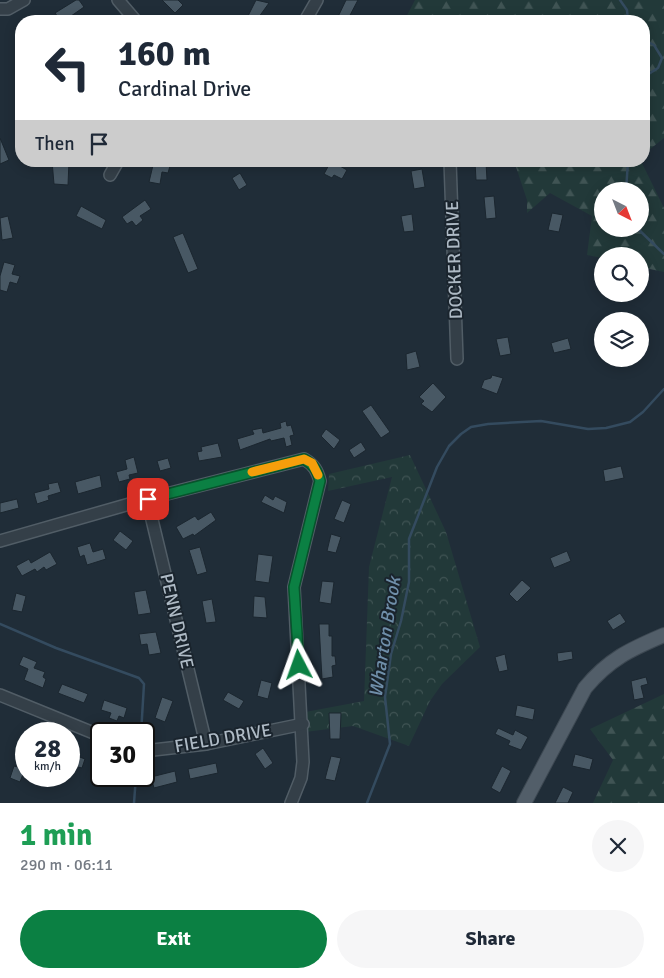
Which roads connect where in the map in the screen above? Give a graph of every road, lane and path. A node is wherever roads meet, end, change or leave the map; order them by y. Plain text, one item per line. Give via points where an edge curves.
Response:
1 (24, 0) edge
2 (118, 0) edge
3 (317, 0) edge
4 (0, 9) edge
5 (131, 15) edge
6 (308, 15) edge
7 (115, 167) edge
8 (450, 167) edge
9 (110, 175) dead end
10 (458, 359) dead end
11 (148, 499) junction
12 (0, 541) edge
13 (664, 635) edge
14 (0, 696) edge
15 (302, 724) junction
16 (90, 732) edge
17 (206, 744) junction
18 (155, 750) edge
19 (291, 803) edge
20 (524, 803) edge

1 - 4 street via 8,9
2 - 5 street
3 - 6 street
7 - 9 street
8 - 10 street, DOCKER DRIVE
11 - 12 street
11 - 15 street via 304,459 317,470 320,481 294,587
11 - 17 street, PENN DRIVE
13 - 20 main road via 620,655 598,673 578,700
14 - 16 street
15 - 17 street, FIELD DRIVE
15 - 19 street via 301,778
17 - 18 street, FIELD DRIVE

